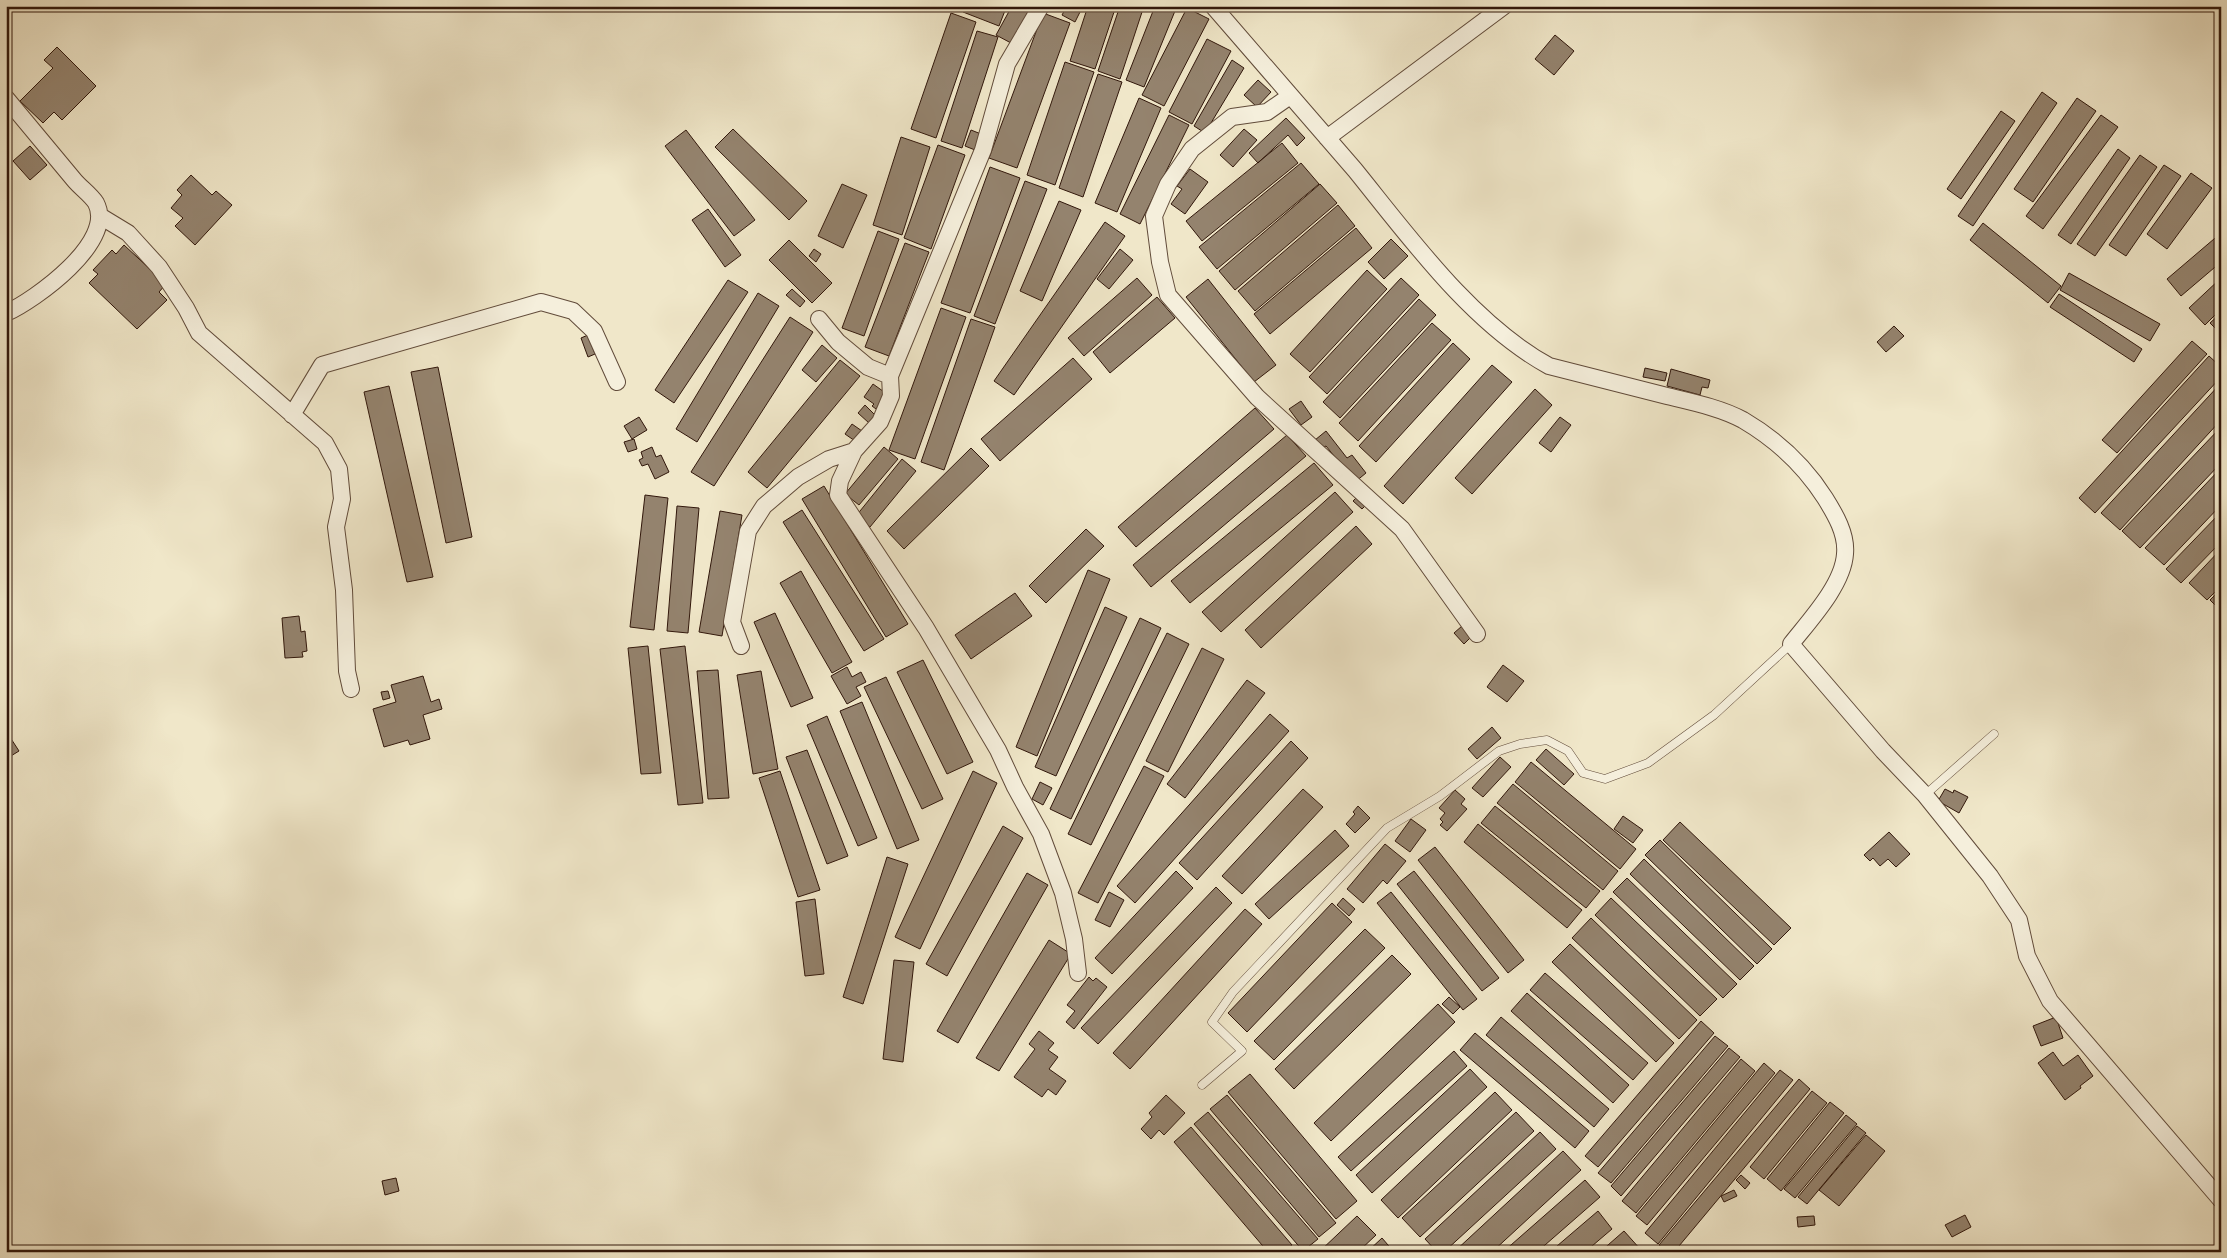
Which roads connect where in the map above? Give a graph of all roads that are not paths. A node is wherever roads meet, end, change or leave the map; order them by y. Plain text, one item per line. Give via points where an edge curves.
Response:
1 (1042, 6) edge
2 (1213, 6) edge
3 (1504, 6) edge
4 (1290, 96) junction
5 (6, 98) edge
6 (1327, 138) junction
7 (100, 216) junction
8 (6, 313) edge
9 (819, 319) dead end
10 (890, 376) junction
11 (617, 382) dead end
12 (292, 415) junction
13 (854, 451) junction
14 (1477, 634) dead end
15 (1791, 644) junction
16 (741, 646) dead end
17 (351, 689) dead end
18 (1994, 734) dead end
19 (1925, 795) junction
20 (1078, 973) dead end
21 (1202, 1085) dead end
22 (2221, 1200) edge

1 - 10 street via 1007,64 983,150
2 - 4 street
3 - 6 street
4 - 6 street
4 - 14 street via 1267,112 1232,117 1192,149 1168,184 1154,216 1168,296 1257,397 1402,529
5 - 7 street via 96,202
6 - 15 street via 1462,296 1495,329 1527,354 1549,366 1696,403 1741,419 1772,438 1794,457 1816,484 1838,521 1845,555 1837,581
7 - 8 street via 94,234 65,274 44,291
7 - 12 street via 128,233 159,267 199,333
9 - 10 street via 838,342 868,367
10 - 13 street via 891,396 880,422
11 - 12 street via 594,331 572,311 541,302 322,365
12 - 17 street via 325,443 339,468 342,499 336,527
13 - 16 street via 829,459 798,476 764,506 748,531 732,622
13 - 20 street via 840,481 838,495 926,628 998,750 1041,834 1063,894
15 - 19 street
15 - 21 lane via 1714,715 1648,763 1605,779 1583,773 1568,751 1547,740 1520,744 1499,751 1440,796 1387,828 1234,992 1212,1022 1242,1051
18 - 19 lane
19 - 22 street via 1990,876 2019,920 2027,956 2050,1001

